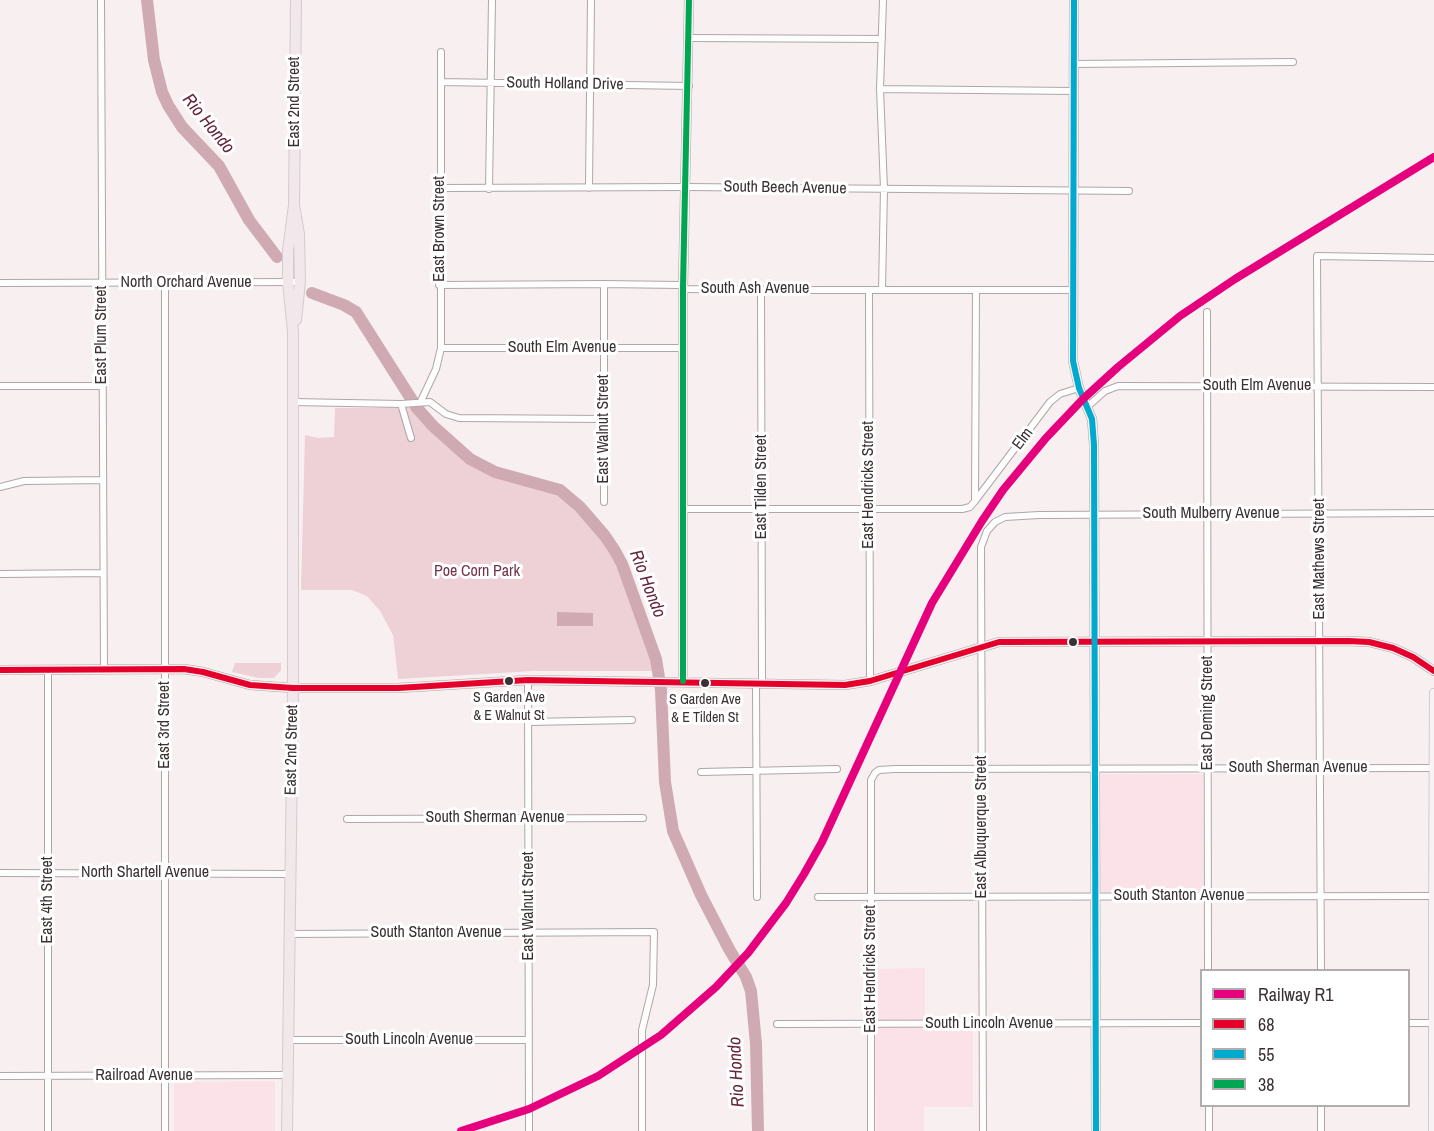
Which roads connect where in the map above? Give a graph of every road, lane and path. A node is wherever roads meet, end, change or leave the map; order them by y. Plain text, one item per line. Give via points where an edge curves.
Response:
1 (100, 0) edge
2 (296, 0) edge
3 (492, 0) edge
4 (591, 0) edge
5 (689, 0) edge
6 (883, 0) edge
7 (1074, 0) edge
8 (689, 38) junction
9 (882, 39) junction
10 (441, 52) dead end
11 (1293, 62) dead end
12 (1073, 64) junction
13 (441, 82) junction
14 (491, 83) junction
15 (590, 85) junction
16 (689, 86) junction
17 (880, 90) junction
18 (1074, 92) junction
19 (686, 187) junction
20 (441, 188) junction
21 (589, 188) junction
22 (489, 189) junction
23 (884, 189) junction
24 (1073, 190) junction
25 (1130, 191) dead end
26 (294, 205) junction
27 (1434, 258) edge
28 (288, 282) junction
29 (300, 282) junction
30 (0, 283) edge
31 (102, 283) junction
32 (165, 283) junction
33 (604, 284) junction
34 (439, 285) junction
35 (684, 287) junction
36 (762, 290) junction
37 (868, 290) junction
38 (882, 290) junction
39 (976, 290) junction
40 (1072, 290) junction
41 (1207, 312) dead end
42 (294, 332) junction
43 (441, 348) junction
44 (605, 348) junction
45 (683, 348) junction
46 (0, 386) edge
47 (103, 386) junction
48 (1206, 386) junction
49 (1318, 386) junction
50 (1434, 387) edge
51 (1079, 388) junction
52 (293, 402) junction
53 (420, 402) junction
54 (404, 404) junction
55 (1087, 407) junction
56 (604, 419) junction
57 (411, 438) dead end
58 (102, 480) junction
59 (0, 487) edge
60 (975, 501) junction
61 (604, 502) dead end
62 (682, 508) junction
63 (869, 508) junction
64 (762, 509) junction
65 (1320, 513) junction
66 (1434, 513) edge
67 (1095, 514) junction
68 (1207, 514) junction
69 (991, 526) joint
70 (103, 573) junction
71 (0, 574) edge
72 (1095, 641) junction
73 (1208, 641) junction
74 (1320, 641) junction
75 (982, 646) junction
76 (0, 669) edge
77 (48, 669) junction
78 (104, 669) junction
79 (165, 669) junction
80 (1434, 671) edge
81 (528, 680) junction
82 (683, 681) junction
83 (870, 681) junction
84 (759, 684) junction
85 (293, 688) junction
86 (1434, 693) edge
87 (632, 720) dead end
88 (529, 722) junction
89 (1208, 768) junction
90 (1321, 768) junction
91 (1433, 768) edge
92 (837, 769) dead end
93 (1096, 769) junction
94 (757, 770) junction
95 (982, 770) junction
96 (700, 772) dead end
97 (875, 773) joint
98 (529, 817) junction
99 (643, 818) dead end
100 (347, 819) dead end
101 (0, 873) edge
102 (48, 873) junction
103 (164, 873) junction
104 (290, 873) junction
105 (1433, 883) edge
106 (870, 896) junction
107 (1208, 896) junction
108 (1321, 896) junction
109 (1433, 896) edge
110 (757, 897) dead end
111 (818, 897) dead end
112 (982, 897) junction
113 (1095, 897) junction
114 (530, 933) junction
115 (289, 934) junction
116 (1208, 969) edge
117 (1321, 969) edge
118 (1200, 1023) edge
119 (1410, 1023) edge
120 (1433, 1023) edge
121 (777, 1024) dead end
122 (871, 1024) junction
123 (982, 1024) junction
124 (1095, 1024) junction
125 (288, 1040) junction
126 (529, 1040) junction
127 (1434, 1068) edge
128 (288, 1075) junction
129 (0, 1076) edge
130 (49, 1076) junction
131 (165, 1076) junction
132 (1209, 1107) edge
133 (1321, 1107) edge
134 (48, 1131) edge
135 (165, 1131) edge
136 (287, 1131) edge
137 (529, 1131) edge
138 (642, 1131) edge
139 (872, 1131) edge
140 (983, 1131) edge
141 (1096, 1131) edge
142 (1209, 1131) edge
143 (1321, 1131) edge
144 (1433, 1131) edge

1 - 31 street, East Plum Street
2 - 26 main road, East 2nd Street
3 - 14 street
4 - 15 street
5 - 8 street
6 - 9 street
7 - 12 street
8 - 9 street
8 - 16 street
9 - 17 street
10 - 13 street, East Brown Street
11 - 12 street
12 - 18 street
13 - 14 street, South Holland Drive
13 - 20 street, East Brown Street
14 - 15 street, South Holland Drive
14 - 22 street
15 - 16 street, South Holland Drive
15 - 21 street
16 - 19 street
17 - 18 street
17 - 23 street
18 - 24 street
19 - 21 street, South Beech Avenue
19 - 23 street, South Beech Avenue
19 - 35 street
20 - 22 street, South Beech Avenue
20 - 34 street, East Brown Street
21 - 22 street, South Beech Avenue
23 - 24 street, South Beech Avenue
23 - 38 street
24 - 25 street, South Beech Avenue
24 - 40 street
26 - 28 main road, East 2nd Street
26 - 29 main road, East 2nd Street
27 - 49 street, East Mathews Street via 1317,256
28 - 29 street, North Orchard Avenue
28 - 32 street, North Orchard Avenue
28 - 42 main road, East 2nd Street
29 - 42 main road, East 2nd Street
30 - 31 street, North Orchard Avenue
31 - 32 street, North Orchard Avenue
31 - 47 street, East Plum Street
32 - 79 street, East 3rd Street
33 - 34 street, South Ash Avenue
33 - 35 street, South Ash Avenue
33 - 44 street, East Walnut Street
34 - 43 street, East Brown Street
35 - 36 street, South Ash Avenue
35 - 45 street
36 - 37 street, South Ash Avenue
36 - 64 street, East Tilden Street
37 - 38 street, South Ash Avenue
37 - 63 street, East Hendricks Street
38 - 39 street, South Ash Avenue
39 - 40 street, South Ash Avenue
39 - 60 street
40 - 51 street via 1072,361
41 - 48 street, East Deming Street
42 - 52 main road, East 2nd Street
43 - 44 street, South Elm Avenue
43 - 53 street, East Brown Street
44 - 45 street, South Elm Avenue
44 - 56 street, East Walnut Street
45 - 62 street
46 - 47 street
47 - 58 street, East Plum Street
48 - 49 street, South Elm Avenue
48 - 55 street, South Elm Avenue via 1114,387
48 - 68 street, East Deming Street
49 - 50 street, South Elm Avenue
49 - 65 street, East Mathews Street
51 - 55 street
51 - 60 street, Elm via 1050,402
52 - 54 street
52 - 85 main road, East 2nd Street
53 - 54 street
53 - 56 street via 434,404 456,418
54 - 57 street
55 - 67 street via 1094,431
56 - 61 street, East Walnut Street
58 - 59 street via 24,481
58 - 70 street, East Plum Street
60 - 63 street via 962,509
62 - 64 street
62 - 82 street
63 - 64 street
63 - 83 street, East Hendricks Street
64 - 84 street, East Tilden Street
65 - 66 street, South Mulberry Avenue
65 - 68 street, South Mulberry Avenue
65 - 74 street, East Mathews Street
67 - 68 street, South Mulberry Avenue
67 - 69 street, South Mulberry Avenue via 1011,516
67 - 72 street
68 - 73 street, East Deming Street
69 - 75 street, East Albuquerque Street via 981,547
70 - 71 street
70 - 78 street, East Plum Street
72 - 73 street
72 - 75 street via 1014,641
72 - 93 street
73 - 74 street
73 - 89 street, East Deming Street
74 - 80 street via 1361,641 1388,646
74 - 90 street, East Mathews Street
75 - 83 street
75 - 95 street, East Albuquerque Street
76 - 77 street
77 - 78 street
77 - 102 street, East 4th Street
78 - 79 street
79 - 85 street via 203,672 258,686
79 - 103 street, East 3rd Street
81 - 82 street
81 - 85 street via 416,687
81 - 88 street, East Walnut Street
82 - 84 street
83 - 84 street via 845,685
84 - 94 street, East Tilden Street
85 - 104 main road, East 2nd Street
86 - 91 street
87 - 88 street
88 - 98 street, East Walnut Street
89 - 90 street, South Sherman Avenue
89 - 93 street, South Sherman Avenue
89 - 107 street, East Deming Street
90 - 91 street, South Sherman Avenue
90 - 108 street, East Mathews Street
91 - 105 street
92 - 94 street
93 - 95 street, South Sherman Avenue
93 - 113 street
94 - 96 street
94 - 110 street, East Tilden Street
95 - 97 street, South Sherman Avenue via 884,769
95 - 112 street, East Albuquerque Street
97 - 106 street, East Hendricks Street via 871,780
98 - 99 street, South Sherman Avenue
98 - 100 street, South Sherman Avenue
98 - 114 street, East Walnut Street
101 - 102 street, North Shartell Avenue
102 - 103 street, North Shartell Avenue
102 - 130 street, East 4th Street
103 - 104 street, North Shartell Avenue
103 - 131 street, East 3rd Street
104 - 115 main road, East 2nd Street
105 - 109 street
106 - 111 street, South Stanton Avenue
106 - 112 street, South Stanton Avenue
106 - 122 street, East Hendricks Street
107 - 108 street, South Stanton Avenue
107 - 113 street, South Stanton Avenue
107 - 116 street, East Deming Street
108 - 109 street, South Stanton Avenue
108 - 117 street, East Mathews Street
109 - 120 street
112 - 113 street, South Stanton Avenue
112 - 123 street, East Albuquerque Street
113 - 124 street
114 - 115 street, South Stanton Avenue
114 - 126 street, East Walnut Street
114 - 138 street, South Stanton Avenue via 654,932 652,985 642,1030
115 - 125 main road, East 2nd Street
118 - 124 street, South Lincoln Avenue
119 - 120 street
120 - 127 street
121 - 122 street, South Lincoln Avenue
122 - 123 street, South Lincoln Avenue
122 - 139 street, East Hendricks Street
123 - 124 street, South Lincoln Avenue
123 - 140 street, East Albuquerque Street
124 - 141 street
125 - 126 street, South Lincoln Avenue
125 - 128 main road, East 2nd Street
126 - 137 street, East Walnut Street
127 - 144 street
128 - 131 street, Railroad Avenue
128 - 136 main road, East 2nd Street
129 - 130 street, Railroad Avenue
130 - 131 street, Railroad Avenue
130 - 134 street, East 4th Street
131 - 135 street, East 3rd Street
132 - 142 street
133 - 143 street

